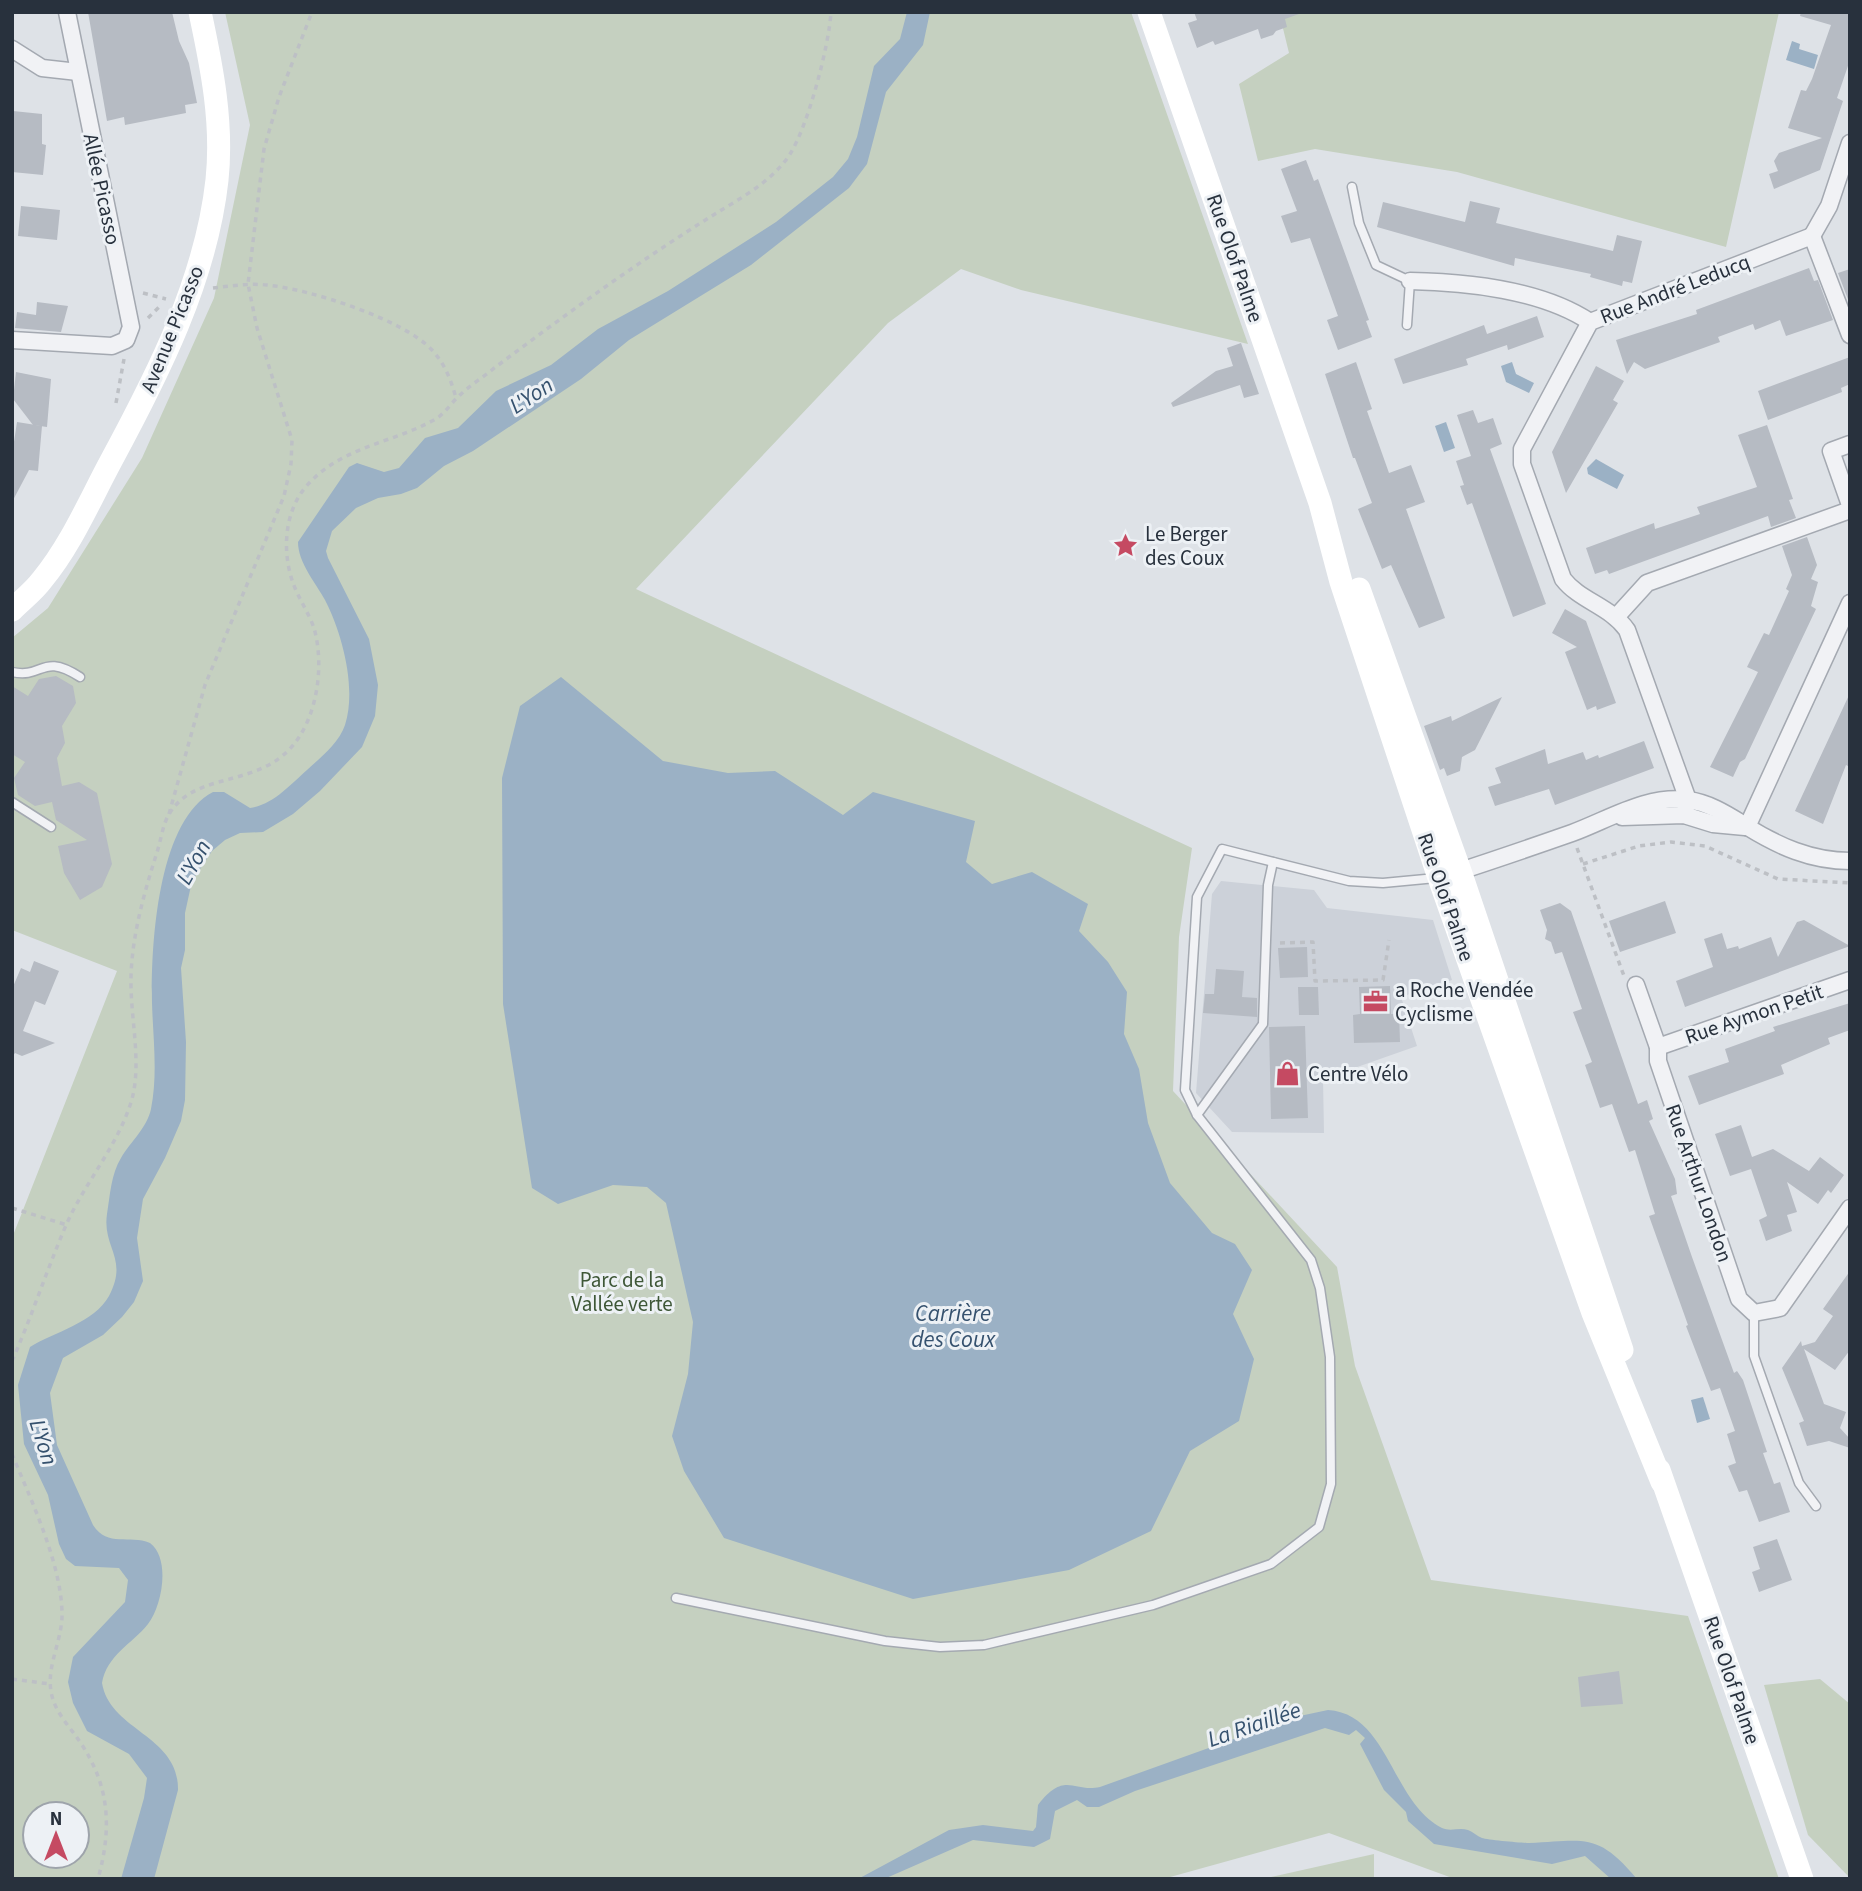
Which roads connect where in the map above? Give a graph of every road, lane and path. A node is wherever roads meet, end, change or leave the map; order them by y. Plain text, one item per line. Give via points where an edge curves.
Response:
1 (67, 12) edge
2 (200, 12) edge
3 (313, 12) edge
4 (831, 12) edge
5 (1149, 12) edge
6 (12, 49) edge
7 (78, 72) junction
8 (1850, 143) edge
9 (1352, 187) dead end
10 (1812, 236) junction
11 (1409, 281) junction
12 (248, 284) junction
13 (124, 290) junction
14 (181, 299) junction
15 (1590, 322) junction
16 (1406, 325) dead end
17 (131, 327) junction
18 (1850, 335) edge
19 (12, 340) edge
20 (456, 398) junction
21 (1850, 444) edge
22 (1850, 508) edge
23 (1850, 603) edge
24 (12, 610) edge
25 (1617, 617) junction
26 (12, 672) edge
27 (80, 677) dead end
28 (12, 802) edge
29 (1686, 807) junction
30 (169, 816) junction
31 (51, 827) dead end
32 (1747, 827) junction
33 (1572, 833) junction
34 (1850, 861) edge
35 (1273, 862) junction
36 (1583, 864) junction
37 (1449, 874) junction
38 (1850, 883) edge
39 (1389, 940) dead end
40 (1266, 943) junction
41 (1850, 980) edge
42 (1636, 985) joint
43 (1658, 1047) junction
44 (1197, 1115) junction
45 (12, 1208) edge
46 (1850, 1208) edge
47 (67, 1225) junction
48 (1754, 1313) junction
49 (12, 1361) edge
50 (12, 1454) edge
51 (1816, 1506) dead end
52 (676, 1598) dead end
53 (12, 1679) edge
54 (50, 1684) junction
55 (97, 1879) edge
56 (1802, 1879) edge

1 - 7 street, Allée Picasso
2 - 14 main road, Avenue Picasso via 219,131 217,180 209,230
3 - 12 path via 264,149
4 - 20 path via 830,33 789,156 751,192 675,239
5 - 37 main road, Rue Olof Palme via 1320,503 1355,579
6 - 7 street via 43,68
7 - 13 street, Allée Picasso
8 - 10 street via 1829,206
9 - 11 lane via 1359,223 1376,265
10 - 15 street, Rue André Leducq
10 - 18 street
11 - 15 street via 1460,282 1568,307
11 - 16 lane
12 - 14 path
12 - 20 path via 317,296 403,329 433,351 445,367
12 - 30 path via 292,440 291,464 284,496 205,685
13 - 14 path
13 - 17 street, Allée Picasso
14 - 17 path
14 - 24 main road, Avenue Picasso via 144,400 73,532 43,580
15 - 25 street, Rue André Leducq via 1525,443 1522,464 1563,579 1572,591
17 - 19 street via 125,340 102,346
20 - 30 path via 436,419 350,452 304,489 290,517 286,548 319,653 314,703 304,731 285,755 259,772 186,796
21 - 22 street via 1831,451
22 - 25 street via 1647,583
23 - 32 street
25 - 29 street via 1627,630
26 - 27 lane via 22,674 49,664 62,665
28 - 31 lane
29 - 32 street via 1724,811
29 - 33 street via 1640,803
30 - 47 path via 145,890 131,975 135,1081 131,1102
32 - 34 street via 1803,856
33 - 36 path
33 - 37 street
35 - 37 lane via 1349,881 1383,884
35 - 40 lane
35 - 44 lane via 1222,849 1197,897 1185,1090
36 - 38 path via 1639,846 1671,842 1705,846 1778,880
36 - 42 path via 1626,983
37 - 56 main road, Rue Olof Palme via 1609,1308 1662,1482
39 - 40 path via 1383,979 1356,980 1315,981 1313,942
40 - 44 lane via 1263,1024
41 - 43 street, Rue Aymon Petit
42 - 43 street, Rue Arthur London
43 - 48 street, Rue Arthur London via 1658,1061 1739,1299
44 - 52 lane via 1311,1260 1320,1287 1330,1357 1331,1484 1319,1527 1271,1564 1153,1605 984,1644 940,1647 885,1640
45 - 47 path
46 - 48 street via 1780,1308
47 - 49 path
48 - 51 lane via 1754,1356 1798,1483
50 - 54 path via 58,1583 61,1625
53 - 54 path
54 - 55 path via 56,1707 91,1758 104,1788 108,1827

